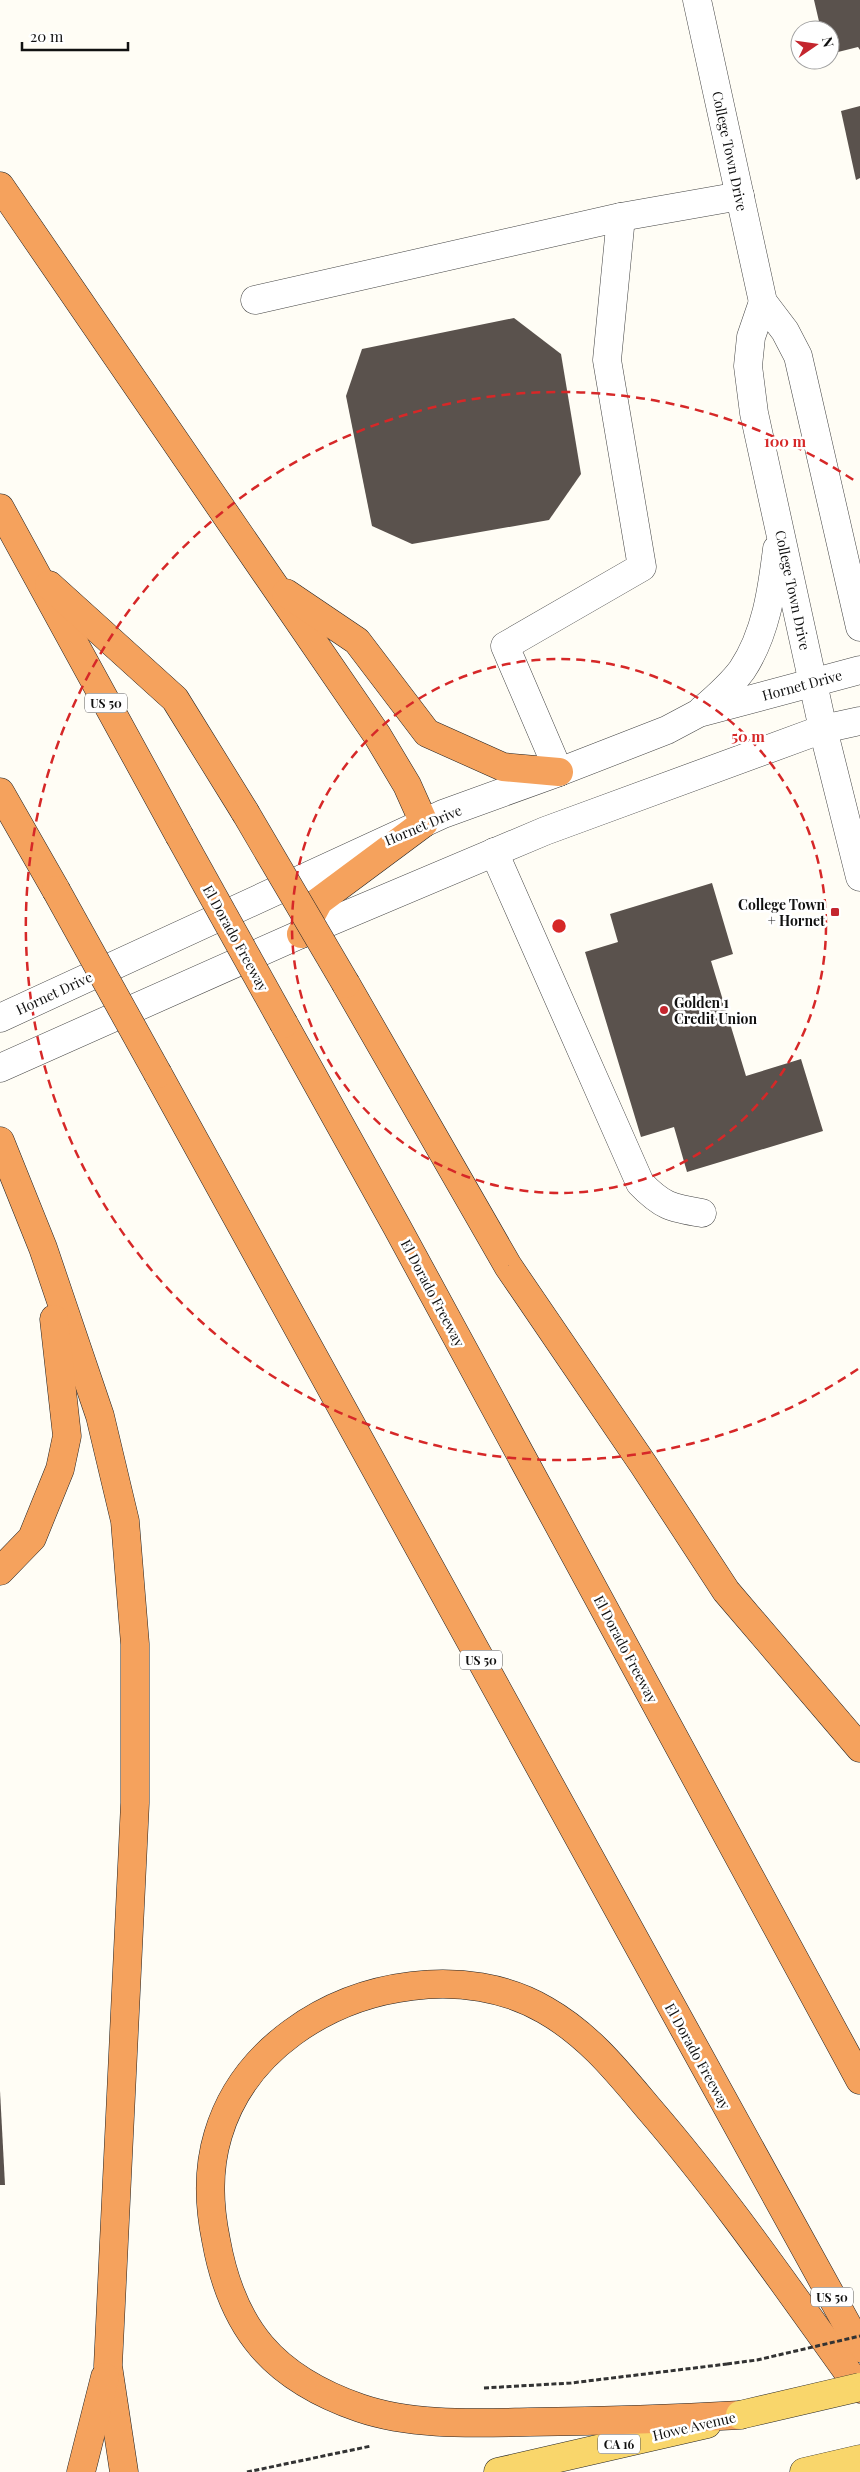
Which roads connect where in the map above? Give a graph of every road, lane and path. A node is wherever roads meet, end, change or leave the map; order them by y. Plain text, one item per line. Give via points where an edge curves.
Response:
1 (697, 0) edge
2 (0, 186) edge
3 (740, 196) junction
4 (621, 217) junction
5 (255, 300) dead end
6 (763, 302) junction
7 (0, 508) edge
8 (780, 525) junction
9 (34, 570) junction
10 (273, 583) junction
11 (860, 627) edge
12 (860, 670) edge
13 (813, 683) junction
14 (699, 713) junction
15 (860, 720) edge
16 (823, 729) junction
17 (559, 772) junction
18 (0, 792) edge
19 (424, 823) junction
20 (494, 852) junction
21 (860, 878) edge
22 (301, 934) junction
23 (0, 1018) edge
24 (0, 1068) edge
25 (0, 1141) edge
26 (702, 1213) dead end
27 (44, 1248) junction
28 (0, 1571) edge
29 (860, 1748) edge
30 (860, 2080) edge
31 (860, 2336) edge
32 (860, 2348) edge
33 (108, 2366) junction
34 (482, 2388) dead end
35 (860, 2388) edge
36 (740, 2416) junction
37 (374, 2446) dead end
38 (860, 2459) edge
39 (81, 2472) edge
40 (124, 2472) edge
41 (247, 2472) edge
42 (498, 2472) edge
43 (804, 2472) edge

1 - 3 street, College Town Drive
2 - 10 highway
3 - 4 street
3 - 6 street, College Town Drive
4 - 5 street
4 - 17 street via 607,360 642,567 504,646
6 - 8 street, College Town Drive via 751,337 748,366 754,413
6 - 11 street, College Town Drive via 785,331 798,356
7 - 9 highway, El Dorado Freeway / US 50
8 - 13 street, College Town Drive
8 - 14 street via 771,597 756,643 742,669 725,690
9 - 29 highway, bridge via 175,699 245,812 508,1266 644,1464 726,1591
9 - 30 highway, El Dorado Freeway / US 50, bridge via 416,1262
10 - 17 highway via 357,641 427,733 503,767
10 - 19 highway via 377,736 407,784
12 - 13 street, Hornet Drive
13 - 14 street, Hornet Drive
13 - 16 street, College Town Drive
14 - 17 street, Hornet Drive via 667,730
15 - 16 street
16 - 20 street
16 - 21 street, College Town Drive
17 - 19 street, Hornet Drive
18 - 32 highway, El Dorado Freeway / US 50, bridge
19 - 22 highway via 319,901
19 - 23 street, Hornet Drive
20 - 22 street
20 - 26 street via 640,1183 660,1203
22 - 24 street
25 - 27 highway
27 - 28 highway via 67,1436 60,1470 32,1538
27 - 33 highway via 100,1416 125,1521 135,1644 135,1803
31 - 34 path, bridge via 757,2360 571,2383
33 - 39 highway
33 - 40 highway
35 - 36 main road, Howe Avenue / CA 16, bridge
35 - 36 highway via 698,2166 598,2048 575,2028 542,2007 507,1992 433,1983 352,1998 311,2019 279,2041 230,2102 217,2137 210,2177 213,2224 222,2275 240,2318 259,2344 278,2364 300,2379 328,2395 368,2410 463,2423
36 - 42 main road, Howe Avenue / CA 16
37 - 41 path
38 - 43 main road

